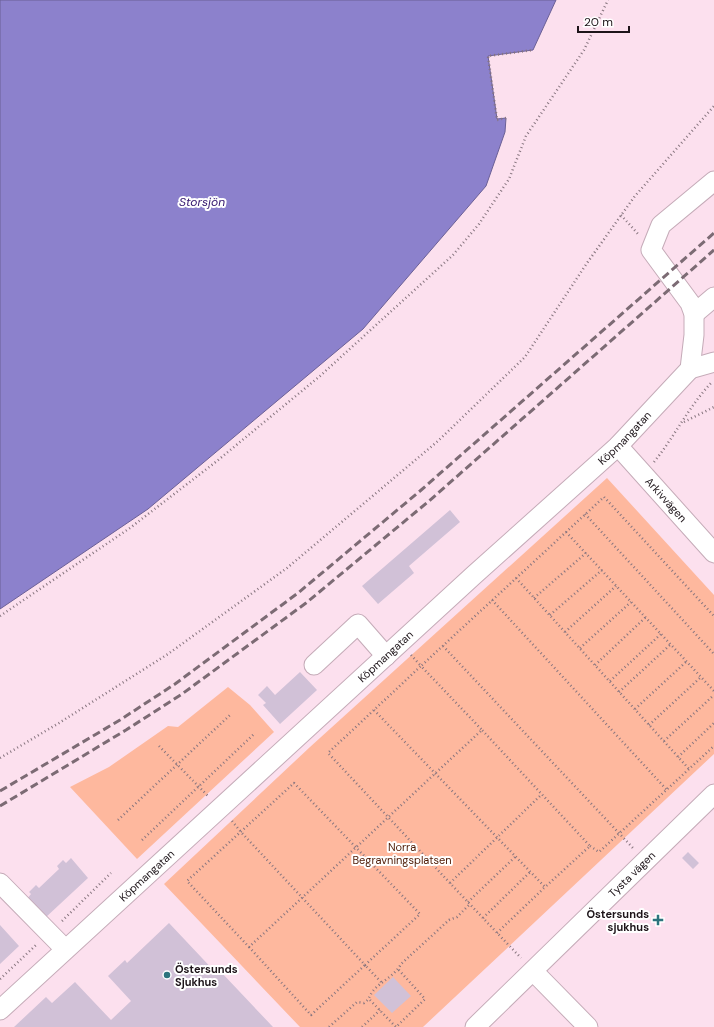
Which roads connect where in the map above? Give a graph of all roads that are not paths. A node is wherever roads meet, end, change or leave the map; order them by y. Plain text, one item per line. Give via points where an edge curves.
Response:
1 (714, 181) edge
2 (714, 297) edge
3 (694, 314) junction
4 (714, 362) edge
5 (690, 369) junction
6 (618, 446) junction
7 (714, 553) edge
8 (392, 650) junction
9 (314, 665) dead end
10 (714, 794) edge
11 (0, 882) edge
12 (65, 949) junction
13 (533, 971) junction
14 (0, 1010) edge
15 (475, 1027) edge
16 (588, 1027) edge

1 - 3 street via 661,225 651,250 690,303
2 - 3 street
3 - 5 street
4 - 5 street
5 - 6 street, Köpmangatan
6 - 7 street, Arkivvägen
6 - 8 street, Köpmangatan
8 - 9 street via 358,624
8 - 12 street, Köpmangatan
10 - 13 street, Tysta vägen
11 - 12 street
12 - 14 street, Köpmangatan
13 - 15 street, Tysta vägen
13 - 16 street

